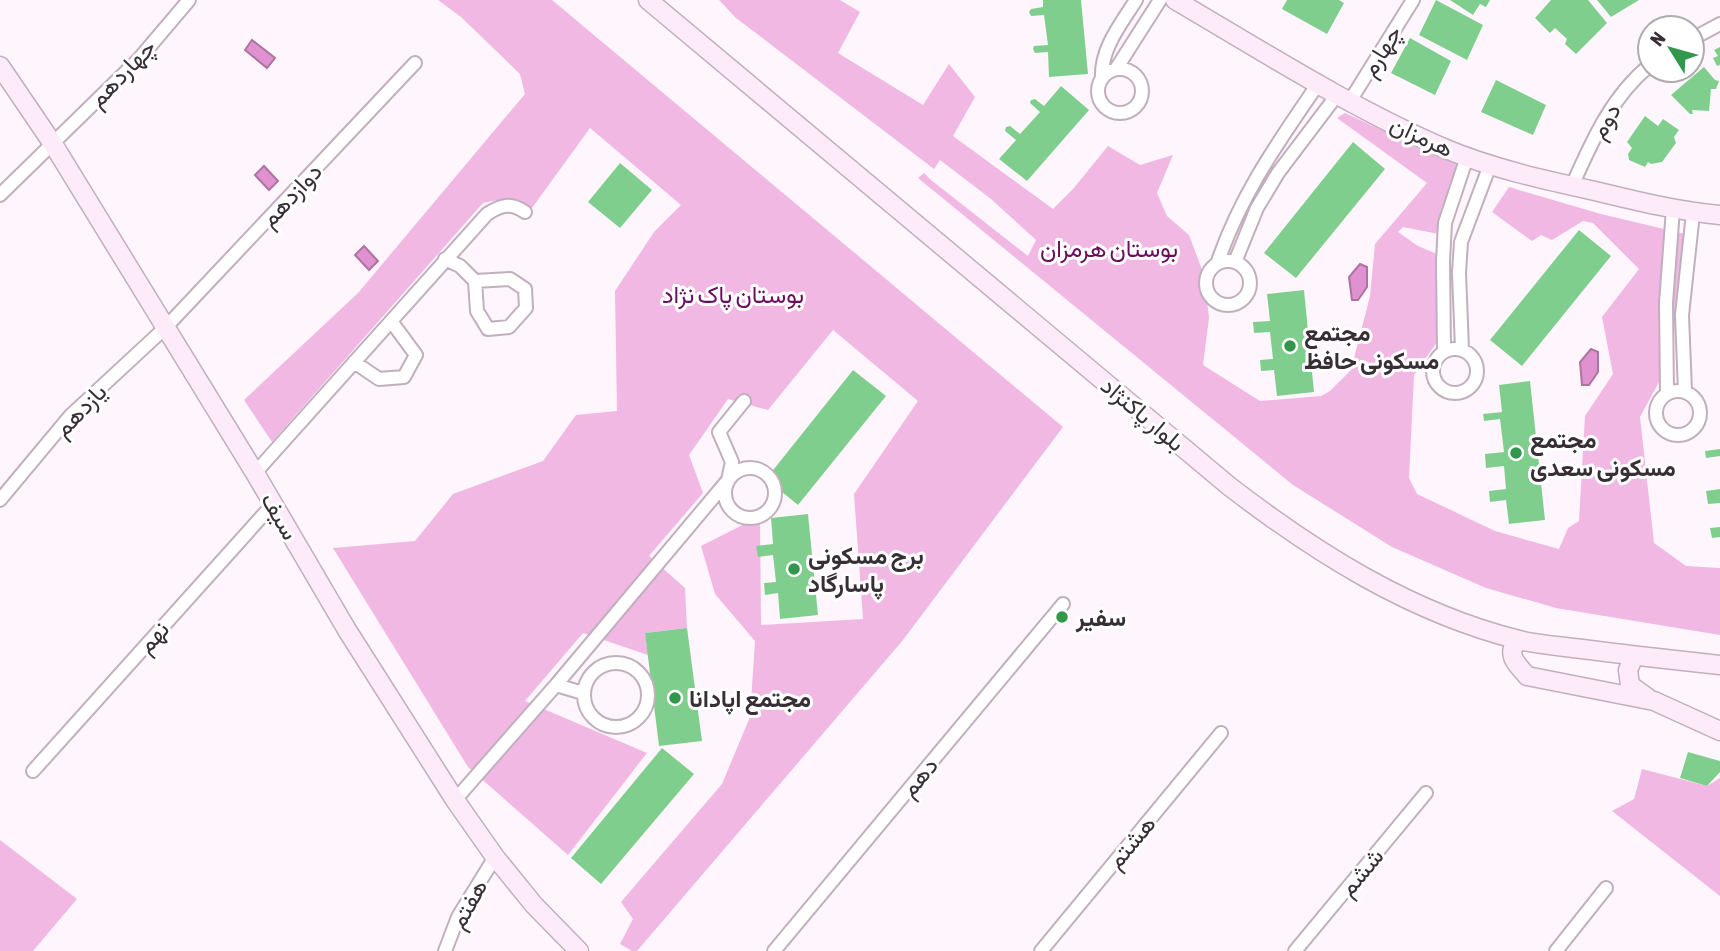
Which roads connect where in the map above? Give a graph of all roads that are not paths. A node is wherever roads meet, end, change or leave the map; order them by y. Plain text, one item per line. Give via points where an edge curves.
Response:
1 (189, 0) edge
2 (648, 0) edge
3 (1136, 0) edge
4 (1160, 0) edge
5 (1175, 0) edge
6 (1413, 0) edge
7 (415, 63) dead end
8 (0, 66) edge
9 (1116, 69) junction
10 (1636, 78) edge
11 (1101, 79) junction
12 (1318, 84) junction
13 (1344, 98) junction
14 (53, 144) junction
15 (1467, 157) junction
16 (1490, 165) junction
17 (1262, 167) junction
18 (1278, 173) junction
19 (1572, 186) junction
20 (0, 195) edge
21 (1673, 209) junction
22 (1720, 209) edge
23 (525, 212) dead end
24 (1693, 213) junction
25 (1720, 215) edge
26 (1444, 241) junction
27 (1461, 242) junction
28 (445, 258) junction
29 (1236, 262) junction
30 (1217, 264) junction
31 (475, 281) junction
32 (1667, 283) junction
33 (1684, 285) junction
34 (391, 321) junction
35 (166, 327) junction
36 (1462, 349) junction
37 (1444, 351) junction
38 (354, 362) junction
39 (1685, 392) junction
40 (1667, 394) junction
41 (744, 401) dead end
42 (255, 473) junction
43 (728, 480) junction
44 (0, 500) edge
45 (273, 503) junction
46 (1063, 604) dead end
47 (1522, 640) junction
48 (1634, 656) junction
49 (1720, 665) edge
50 (556, 685) junction
51 (583, 693) junction
52 (1654, 701) junction
53 (1720, 731) edge
54 (1221, 733) dead end
55 (33, 771) dead end
56 (1426, 793) dead end
57 (454, 800) junction
58 (495, 858) junction
59 (1606, 888) dead end
60 (444, 951) edge
61 (579, 951) edge
62 (775, 951) edge
63 (1041, 951) edge
64 (1295, 951) edge
65 (1556, 951) edge

1 - 14 street, چهاردهم via 139,59
2 - 47 street, بلوار پاکنژاد via 1289,532 1370,580 1442,615
3 - 11 street via 1108,45
4 - 9 street
5 - 12 street, هرمزان
6 - 13 street, چهارم
7 - 35 street, دوازدهم
8 - 14 street, سیف
9 - 11 street
9 - 11 street via 1134,73 1142,86 1141,100 1130,111 1116,113 1104,106 1098,93
10 - 19 street, دوم via 1606,115
12 - 13 street, هرمزان
12 - 17 street
13 - 15 street, هرمزان
13 - 18 street, چهارم
14 - 20 street, چهاردهم
14 - 35 street, سیف
15 - 16 street, هرمزان
15 - 26 street via 1445,223
16 - 19 street, هرمزان
16 - 27 street
17 - 18 street
17 - 30 street via 1230,226
18 - 29 street, چهارم via 1257,208
19 - 21 street, هرمزان
21 - 24 street, هرمزان
21 - 32 street
22 - 24 street, هرمزان
23 - 28 street via 515,206 499,207
24 - 25 street, هرمزان
24 - 33 street
26 - 27 street
26 - 37 street
27 - 36 street
28 - 31 street
28 - 34 street
29 - 30 street
29 - 30 street via 1247,271 1251,285 1244,299 1231,305 1217,303 1208,292 1209,271
31 - 31 street via 477,311 488,329 509,327 526,308 525,289 510,279
32 - 33 street
32 - 40 street
33 - 39 street
34 - 38 street
34 - 38 street via 415,355 404,377 379,379
35 - 42 street, سیف
35 - 44 street, یازدهم via 70,416
36 - 37 street
36 - 37 street via 1474,358 1477,373 1471,386 1458,393 1444,390 1434,380 1433,365
38 - 42 street
39 - 40 street
39 - 40 street via 1697,401 1700,415 1694,429 1681,435 1667,433 1657,422 1656,408
41 - 43 street via 719,432 732,461
42 - 45 street, سیف
43 - 43 street via 727,505 739,516 756,517 770,509 776,493 764,471 748,467
43 - 50 street
45 - 55 street, نهم
45 - 57 street, سیف
46 - 62 street, دهم
47 - 48 street, بلوار پاکنژاد
47 - 52 street via 1515,643 1511,657 1527,676
48 - 49 street, بلوار پاکنژاد
48 - 52 street via 1628,670 1630,685
50 - 51 street
50 - 57 street
51 - 51 street via 588,713 614,727 642,715 648,695 642,676 624,663 592,672
52 - 53 street
54 - 63 street, هشتم
56 - 64 street, ششم
57 - 58 street, سیف
58 - 60 street, هفتم via 458,917
58 - 61 street, سیف
59 - 65 street

